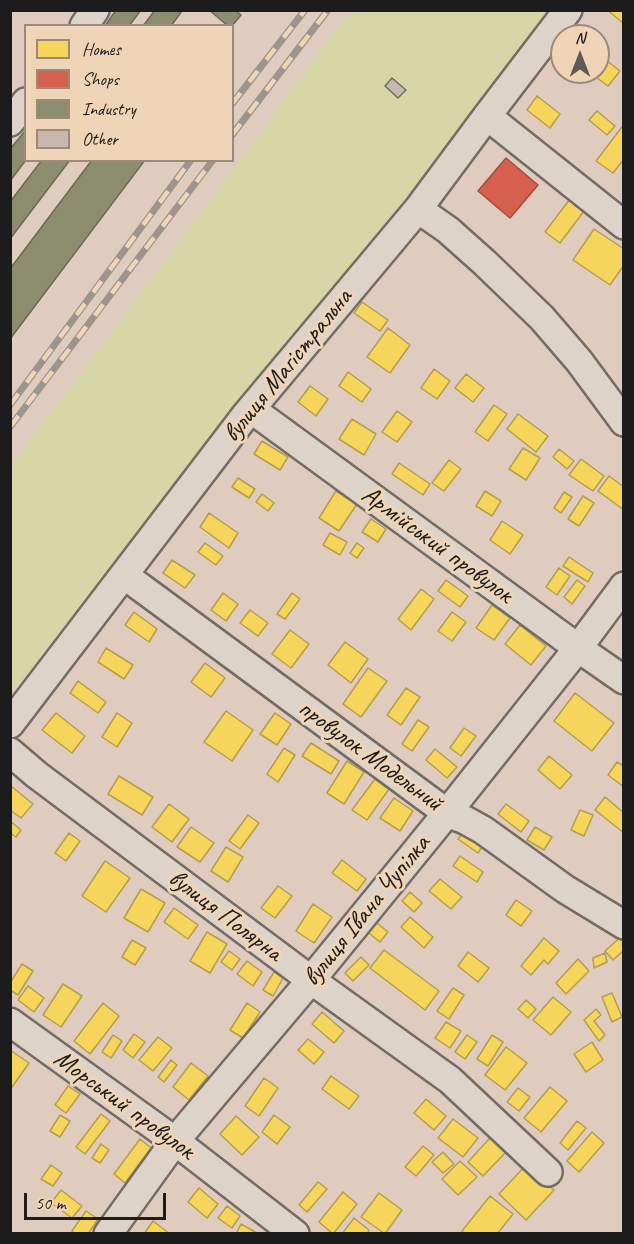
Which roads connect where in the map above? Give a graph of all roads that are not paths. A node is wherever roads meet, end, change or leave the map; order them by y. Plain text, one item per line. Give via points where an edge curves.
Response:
1 (95, 10) edge
2 (568, 10) edge
3 (85, 24) edge
4 (24, 104) edge
5 (487, 116) junction
6 (10, 122) edge
7 (418, 209) junction
8 (624, 225) edge
9 (251, 409) junction
10 (624, 422) edge
11 (124, 575) junction
12 (624, 586) edge
13 (578, 648) junction
14 (624, 680) edge
15 (10, 724) edge
16 (10, 752) edge
17 (447, 813) junction
18 (624, 926) edge
19 (311, 980) junction
20 (10, 1022) edge
21 (175, 1141) junction
22 (548, 1172) dead end
23 (108, 1233) edge
24 (295, 1233) edge

1 - 3 street
2 - 5 street, вулиця Магістральна
4 - 6 street
5 - 7 street, вулиця Магістральна
5 - 8 street
7 - 9 street, вулиця Магістральна
7 - 10 street via 485,262 542,318
9 - 11 street, вулиця Магістральна
9 - 13 street, Армійський провулок
11 - 15 street, вулиця Магістральна
11 - 17 street, провулок Модельний
12 - 13 street, вулиця Івана Чупілка
13 - 14 street, Армійський провулок
13 - 17 street, вулиця Івана Чупілка
16 - 19 street, вулиця Полярна
17 - 18 street, провулок Модельний via 483,830
17 - 19 street, вулиця Івана Чупілка
19 - 21 street, вулиця Івана Чупілка
19 - 22 street, вулиця Полярна via 450,1080
20 - 21 street, Морський провулок
21 - 23 street, вулиця Івана Чупілка
21 - 24 street, Морський провулок

